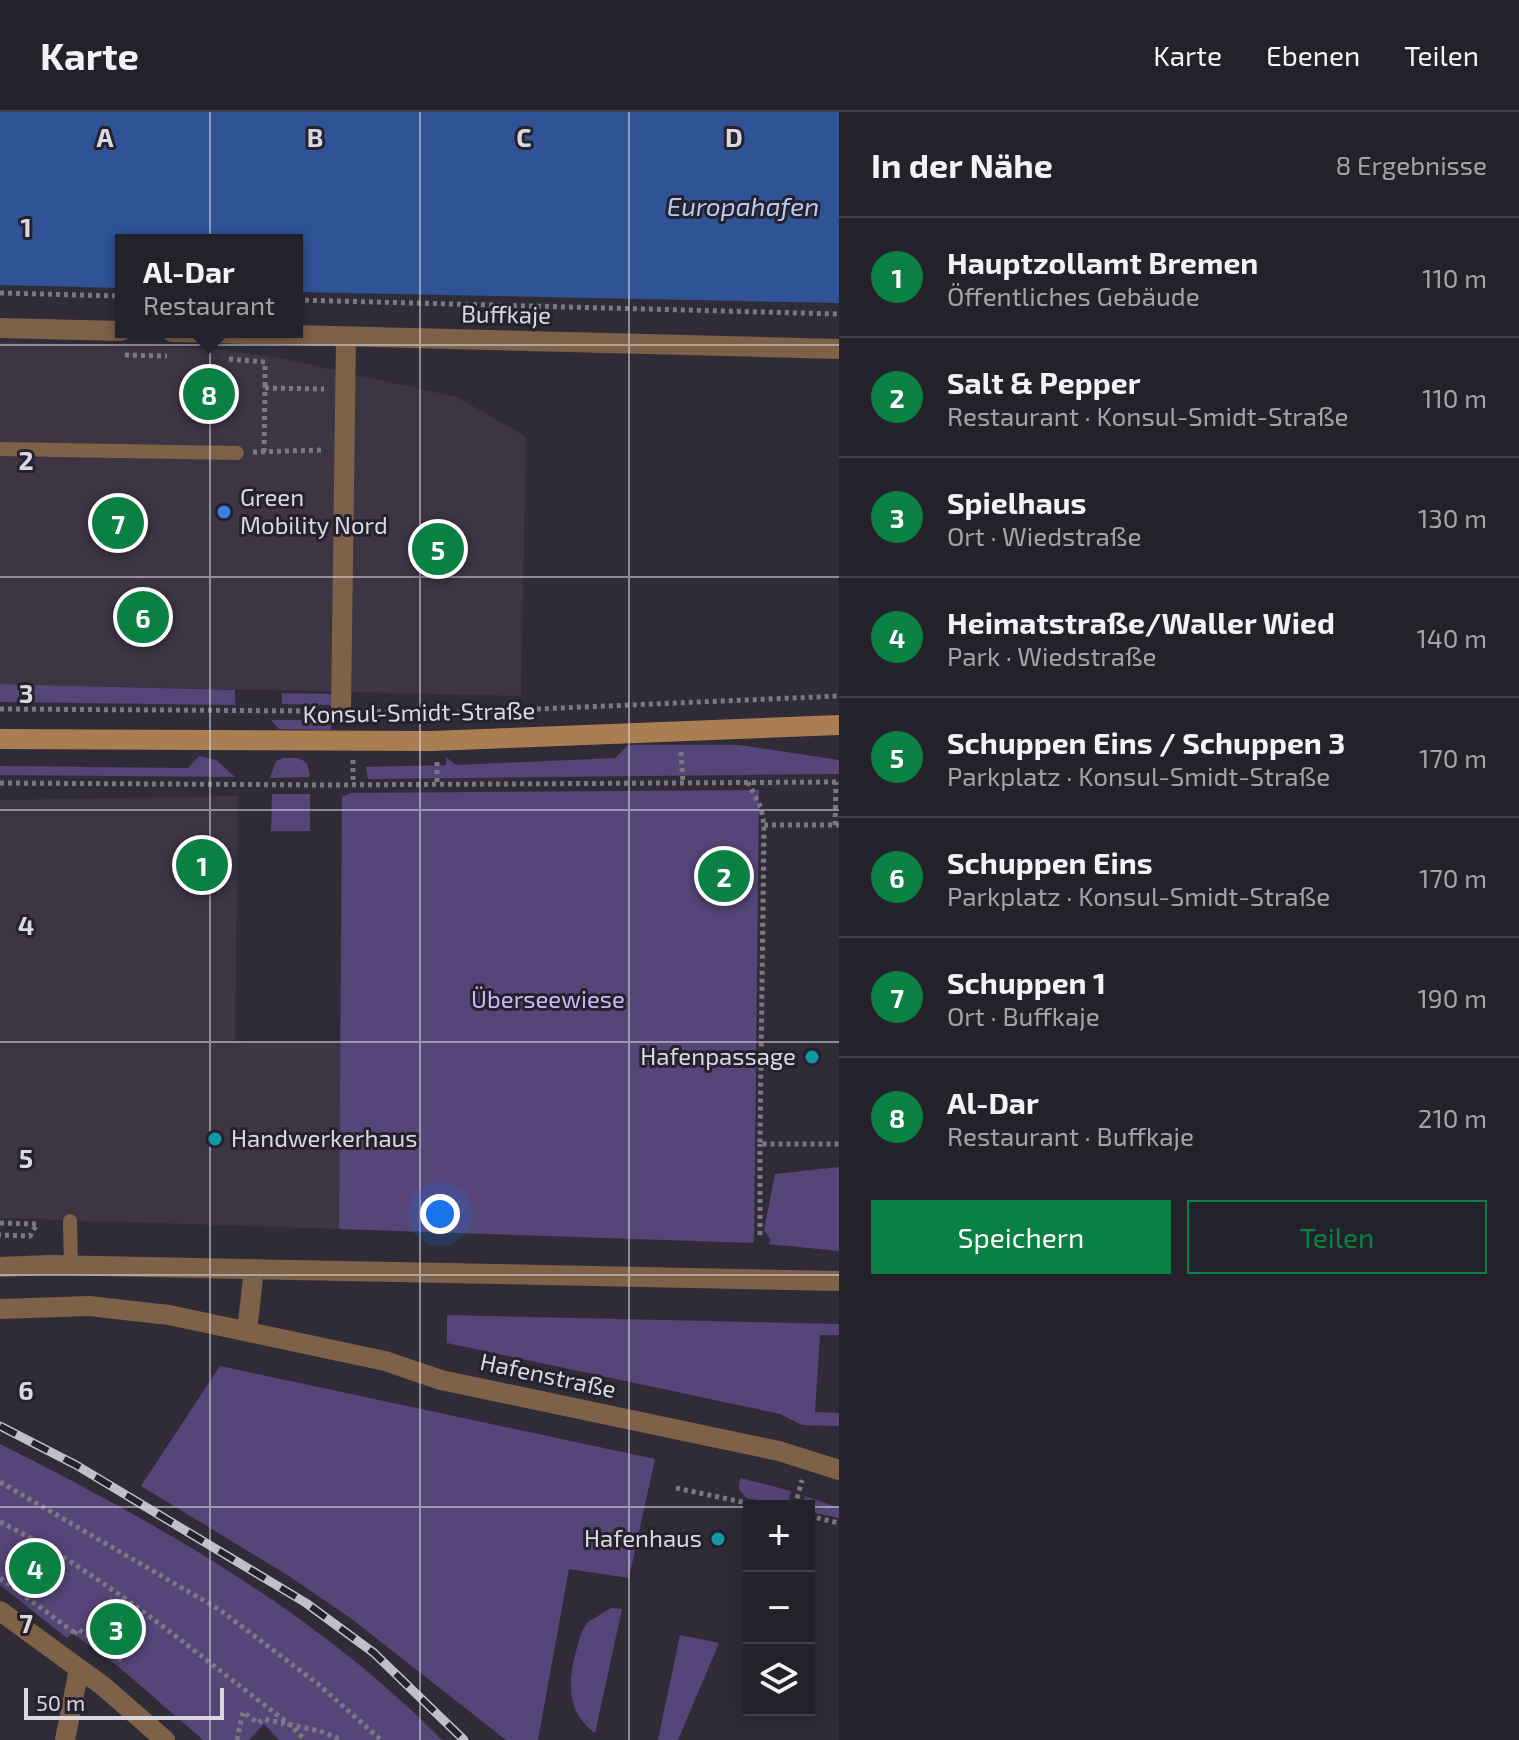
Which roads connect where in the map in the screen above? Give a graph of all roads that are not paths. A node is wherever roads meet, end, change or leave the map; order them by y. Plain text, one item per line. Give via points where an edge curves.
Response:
1 (0, 328) edge
2 (115, 331) edge
3 (303, 336) edge
4 (346, 337) junction
5 (839, 349) edge
6 (0, 449) edge
7 (237, 453) road end
8 (341, 711) road end
9 (839, 725) edge
10 (0, 739) edge
11 (70, 1221) dead end
12 (71, 1265) junction
13 (0, 1267) edge
14 (254, 1269) junction
15 (839, 1281) edge
16 (0, 1309) edge
17 (247, 1331) junction
18 (839, 1470) edge
19 (0, 1611) edge
20 (79, 1669) junction
21 (65, 1740) edge
22 (165, 1740) edge

1 - 2 street
3 - 4 street, Buffkaje
4 - 5 street, Buffkaje
4 - 8 street
6 - 7 lane
9 - 10 street, Konsul-Smidt-Straße via 418,741
11 - 12 lane
12 - 13 street
12 - 14 street
14 - 15 street
14 - 17 street
16 - 17 street, Hafenstraße via 89,1306
17 - 18 street, Hafenstraße via 385,1361 441,1380 779,1451
19 - 20 street
20 - 21 street
20 - 22 street

